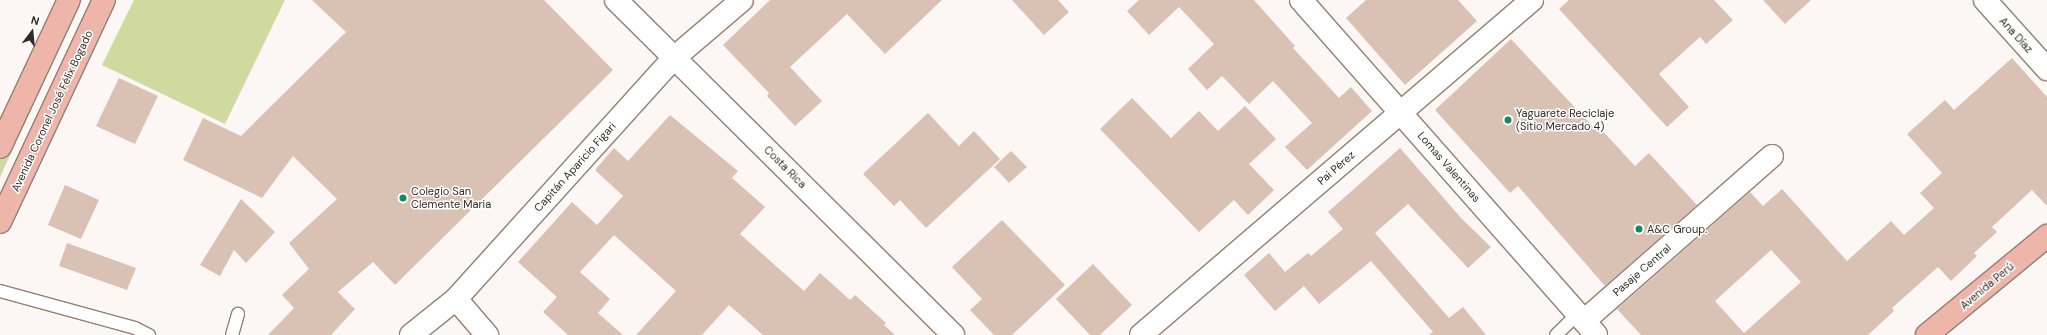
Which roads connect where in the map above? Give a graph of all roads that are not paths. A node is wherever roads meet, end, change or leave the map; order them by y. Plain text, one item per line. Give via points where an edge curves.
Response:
1 (69, 0) edge
2 (104, 0) edge
3 (616, 0) edge
4 (742, 0) edge
5 (1301, 0) edge
6 (1532, 0) edge
7 (1985, 0) edge
8 (674, 58) junction
9 (2047, 69) edge
10 (1402, 112) junction
11 (0, 147) edge
12 (1772, 156) dead end
13 (0, 222) edge
14 (2047, 236) edge
15 (0, 292) edge
16 (456, 299) junction
17 (238, 314) dead end
18 (1586, 324) edge
19 (149, 335) edge
20 (232, 335) edge
21 (411, 335) edge
22 (487, 335) edge
23 (953, 335) edge
24 (1141, 335) edge
25 (1556, 335) edge
26 (1928, 335) edge

1 - 11 main road
2 - 13 main road, Avenida Coronel José Félix Bogado
3 - 8 street, Costa Rica
4 - 8 street, Capitán Aparicio Figari
5 - 10 street, Lomas Valentinas
6 - 10 street, Pai Pérez
7 - 9 street, Ana Díaz
8 - 16 street, Capitán Aparicio Figari
8 - 23 street, Costa Rica
10 - 18 street, Lomas Valentinas
10 - 24 street, Pai Pérez
12 - 18 street, Pasaje Central
14 - 26 main road, Avenida Perú
15 - 19 lane via 135,328
16 - 21 street, Capitán Aparicio Figari
16 - 22 street
17 - 20 lane
18 - 25 lane

